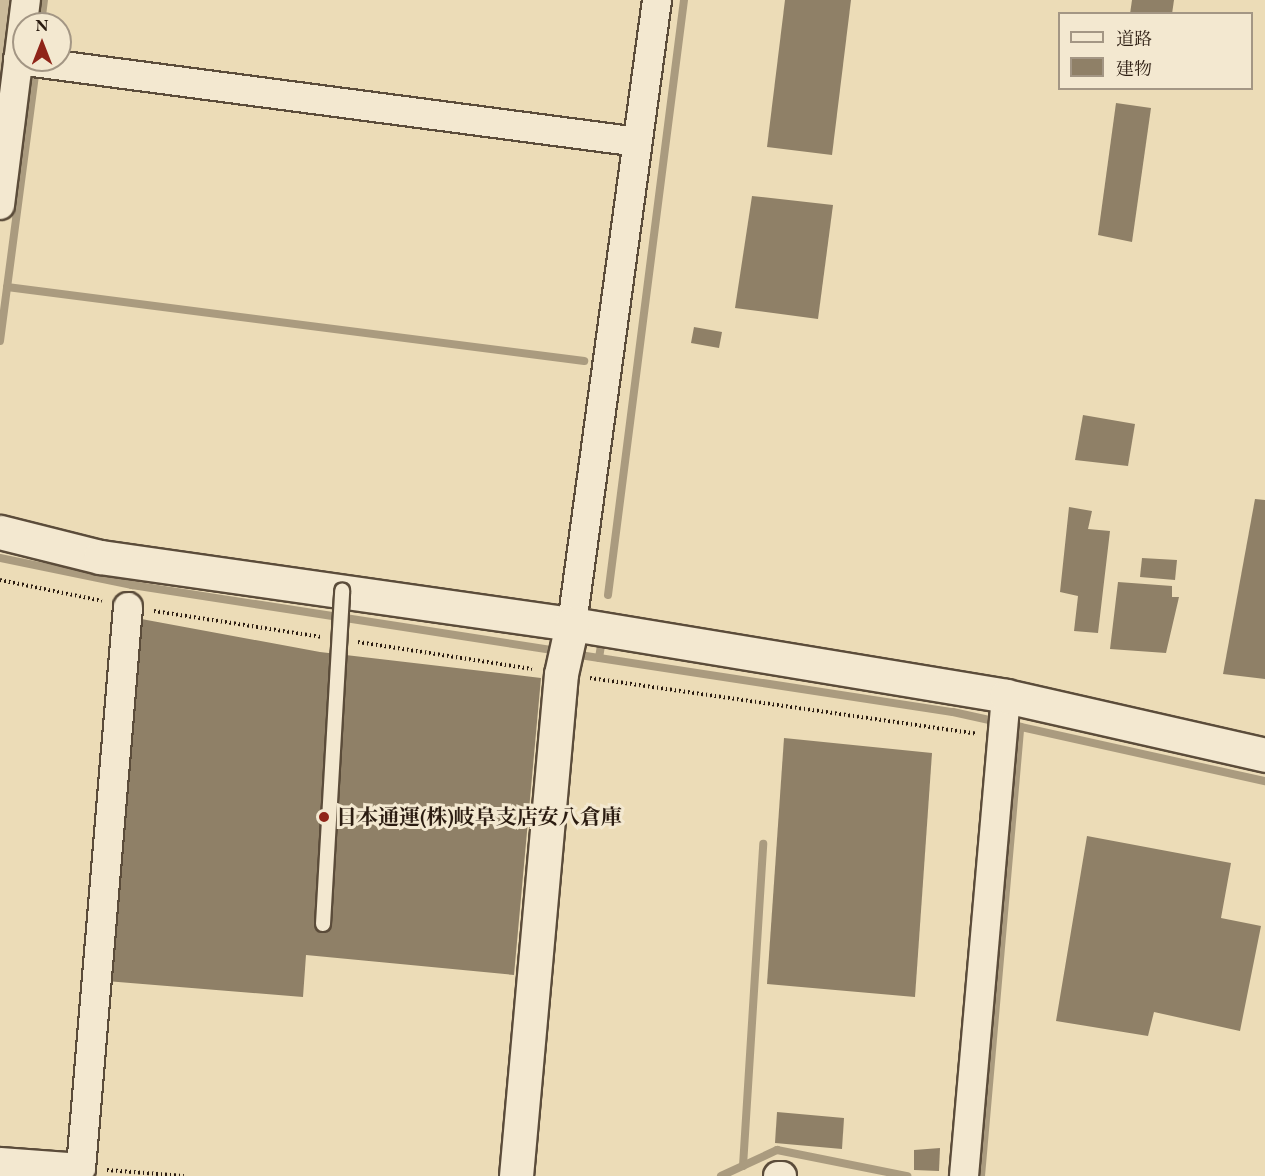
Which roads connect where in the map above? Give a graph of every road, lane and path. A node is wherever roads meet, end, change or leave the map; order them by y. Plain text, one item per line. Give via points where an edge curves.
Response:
1 (657, 0) edge
2 (72, 67) edge
3 (17, 72) edge
4 (638, 142) junction
5 (0, 205) edge
6 (0, 532) edge
7 (0, 580) edge
8 (342, 591) junction
9 (128, 607) junction
10 (327, 638) dead end
11 (351, 641) dead end
12 (566, 651) junction
13 (1005, 719) junction
14 (1265, 755) edge
15 (323, 924) dead end
16 (0, 1162) edge
17 (81, 1168) junction
18 (184, 1176) edge
19 (516, 1176) edge
20 (964, 1176) edge

1 - 4 street
2 - 4 street
3 - 5 street
4 - 12 street
6 - 8 street via 100,557
7 - 9 path
8 - 12 street
8 - 15 lane, bridge
9 - 10 path
9 - 17 street
11 - 12 path
12 - 13 street
12 - 13 path
12 - 19 street
13 - 14 street
13 - 20 street
16 - 17 street
17 - 18 path

